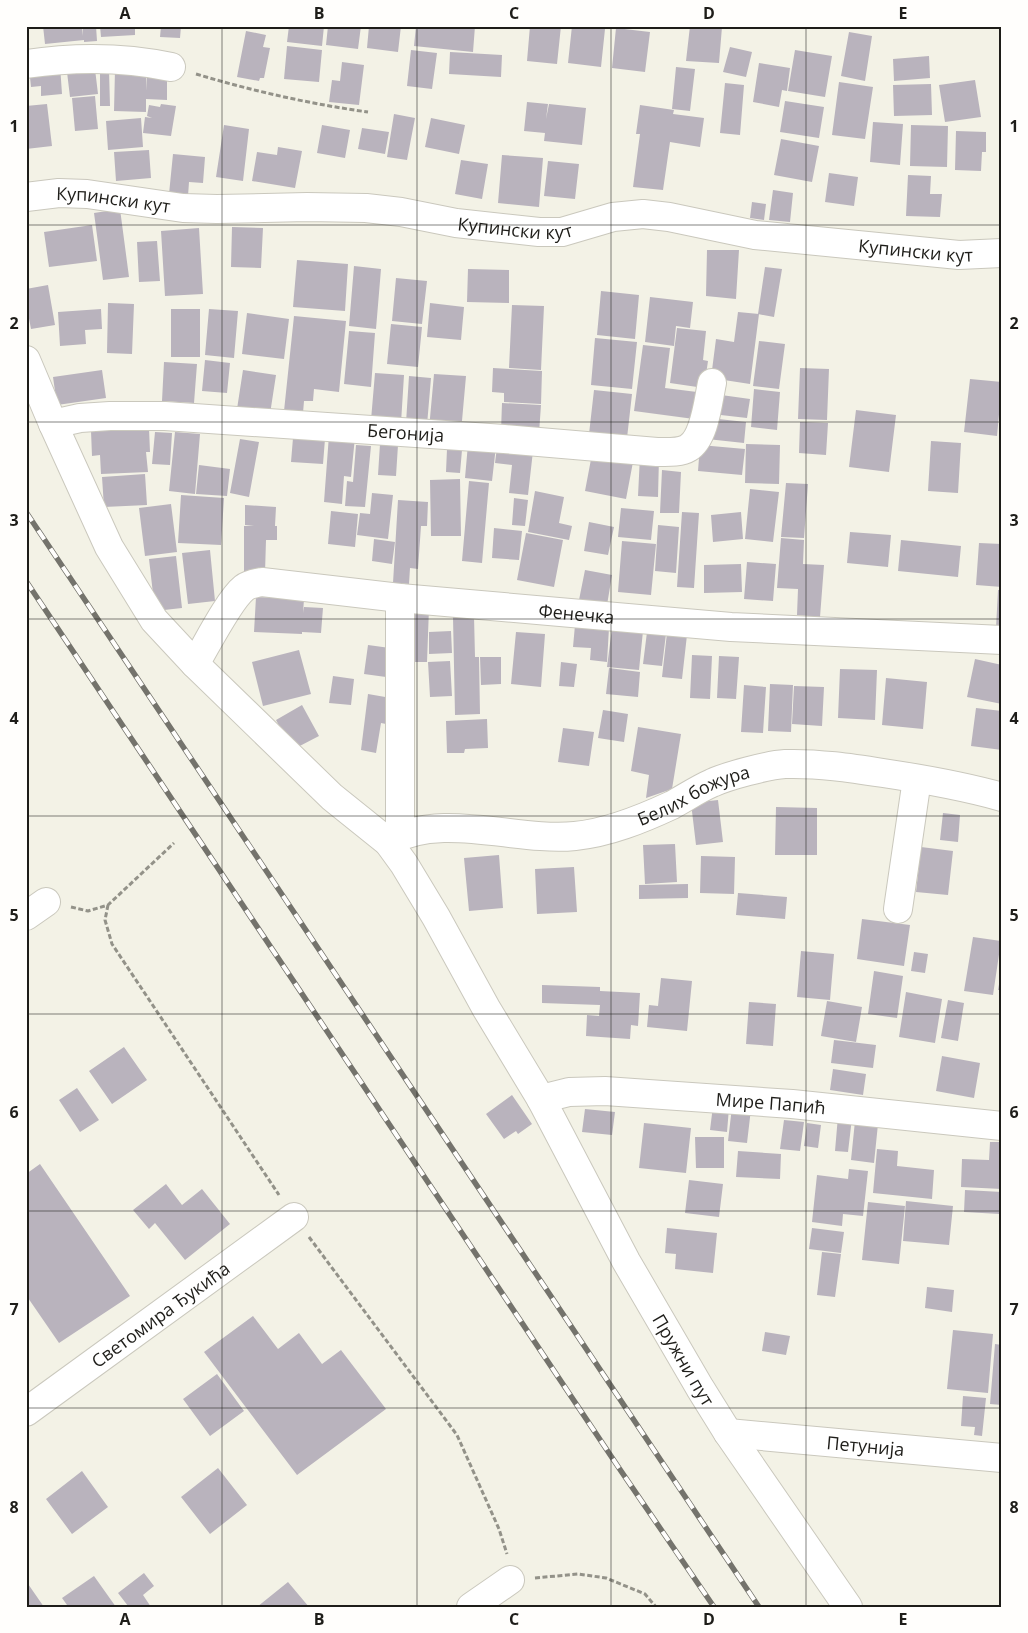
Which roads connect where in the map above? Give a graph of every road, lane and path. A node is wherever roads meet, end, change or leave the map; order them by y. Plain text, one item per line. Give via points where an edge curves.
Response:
1 (26, 64) edge
2 (171, 67) joint
3 (368, 112) dead end
4 (26, 197) edge
5 (1002, 254) edge
6 (26, 360) edge
7 (712, 383) dead end
8 (53, 424) junction
9 (400, 598) junction
10 (1002, 640) edge
11 (195, 664) junction
12 (917, 778) junction
13 (1002, 797) edge
14 (394, 839) junction
15 (174, 843) dead end
16 (108, 905) junction
17 (36, 909) edge
18 (898, 909) dead end
19 (541, 1099) junction
20 (1002, 1126) edge
21 (294, 1217) junction
22 (26, 1412) edge
23 (728, 1433) junction
24 (1002, 1458) edge
25 (510, 1580) junction
26 (471, 1607) edge
27 (656, 1607) edge
28 (848, 1607) edge

1 - 2 street via 78,59 144,61
2 - 3 path via 251,90
4 - 5 street, Купински кут via 87,194 183,208 366,208 539,232 562,232 613,216 643,214 755,234 959,255
6 - 8 street, Пружни пут
7 - 8 street, Бегонија via 702,430 688,448 675,451 174,417 110,416
8 - 11 street, Пружни пут via 109,547 136,593 154,620
9 - 10 street, Фенечка via 731,627
9 - 11 street, Фенечка via 262,582 252,584 236,598
9 - 14 street
11 - 14 street, Пружни пут via 332,797
12 - 13 street, Белих божура
12 - 14 street, Белих божура via 852,768 783,764 712,783 672,805 603,831 547,836 438,829
12 - 18 street
14 - 19 street, Пружни пут via 404,864
15 - 16 path
16 - 17 path via 88,910
16 - 21 path via 105,920 112,944
19 - 20 street, Мире Папић via 569,1092 605,1090 792,1104
19 - 23 street, Пружни пут via 626,1261
21 - 22 street, Светомира Ђукића
21 - 25 path via 457,1435 499,1529 507,1552
23 - 24 street, Петунија
23 - 28 street, Пружни пут
25 - 26 street
25 - 27 path via 578,1574 606,1578 645,1594

